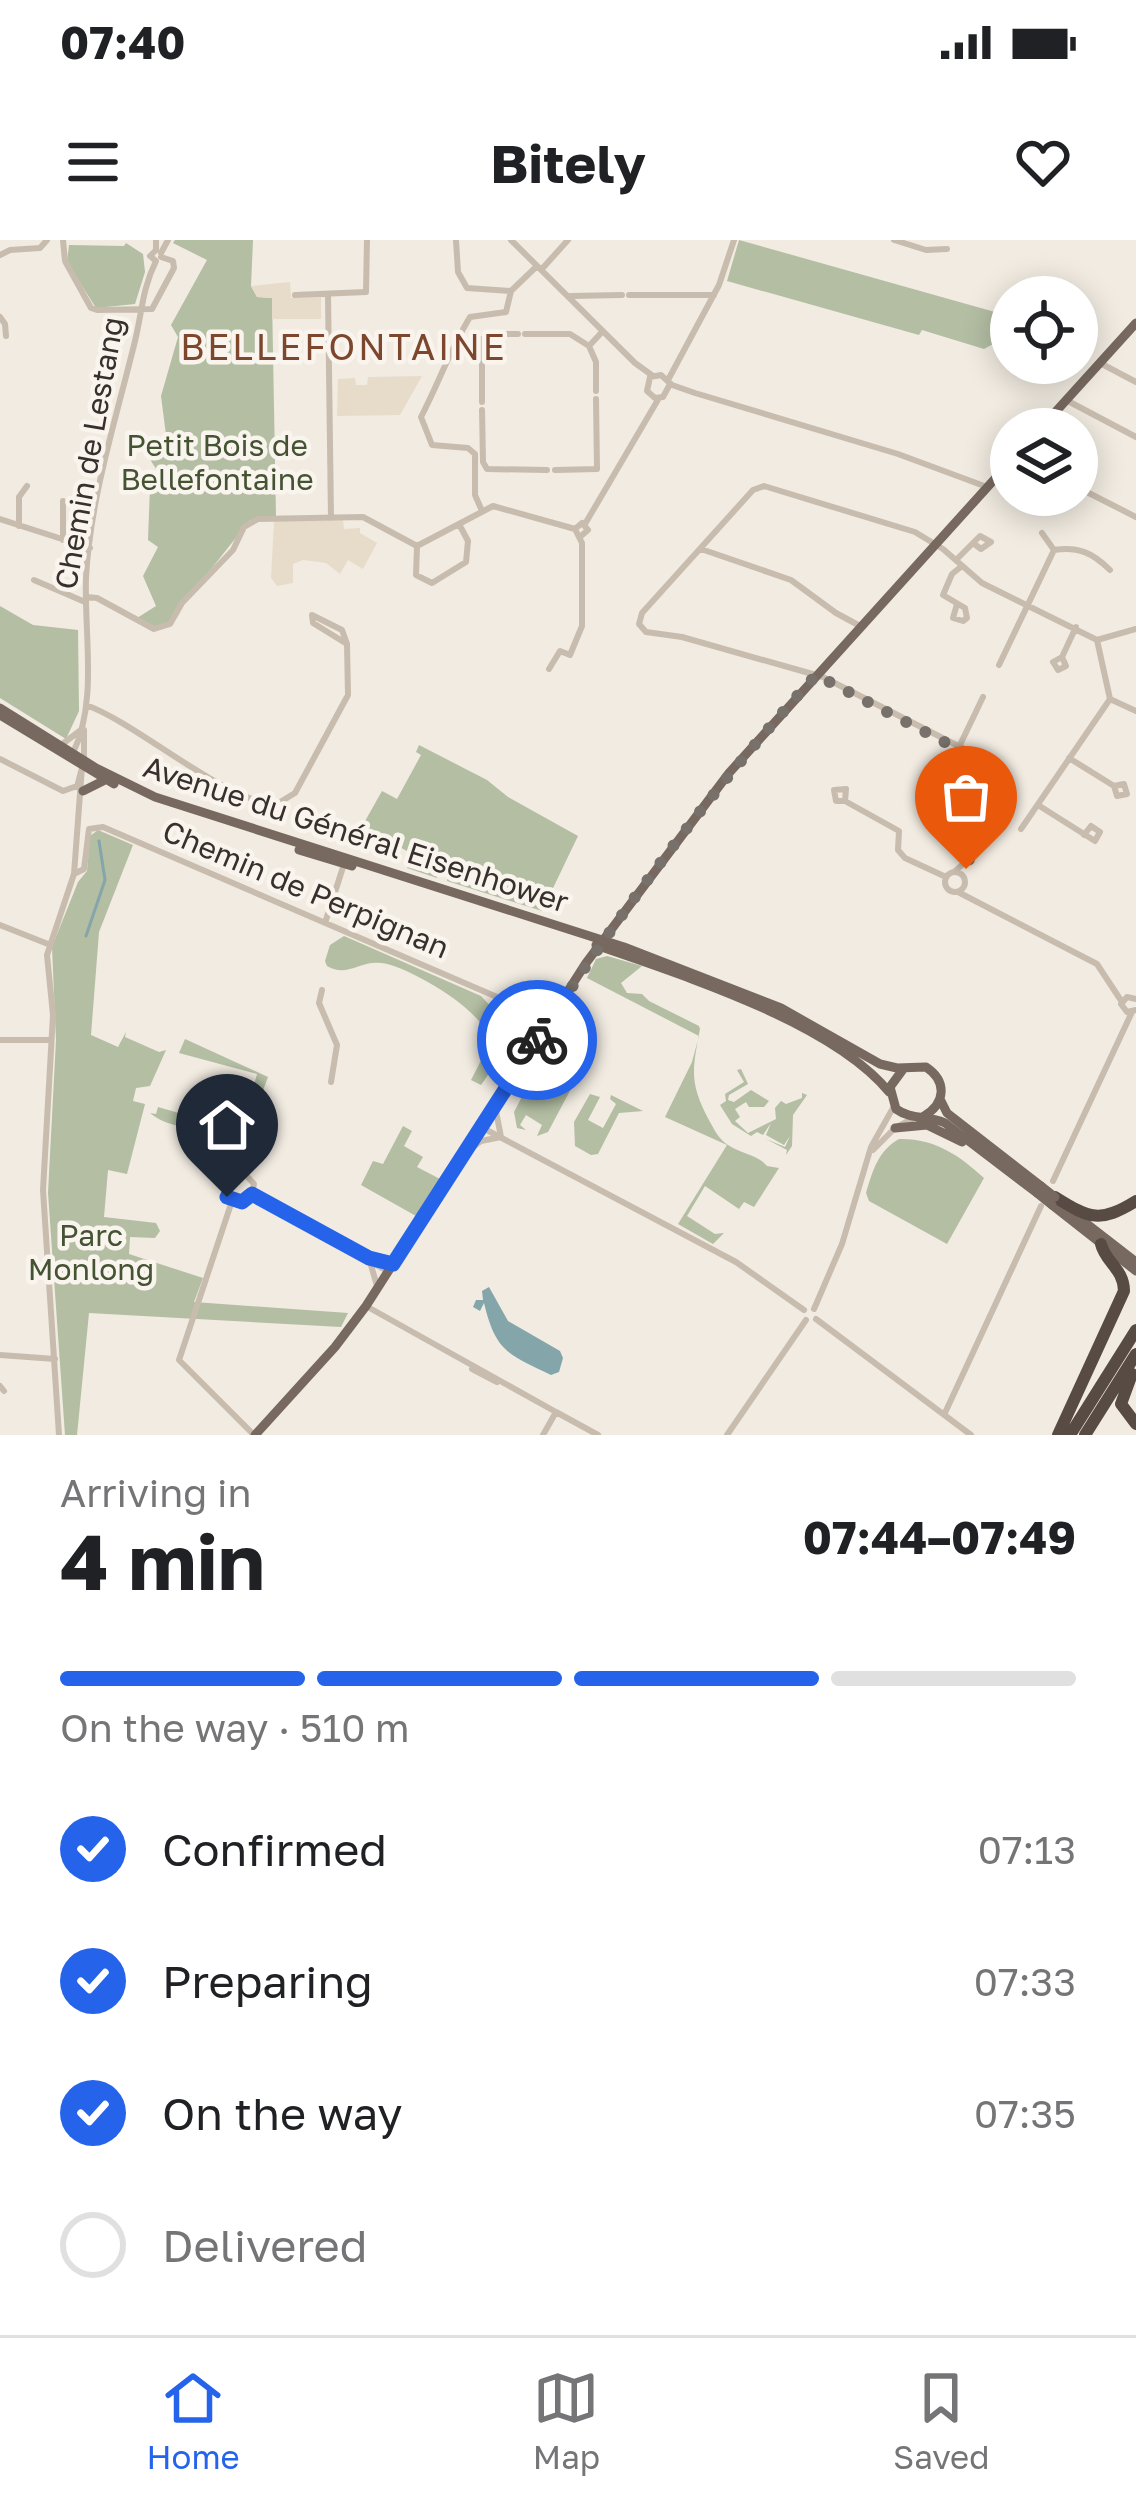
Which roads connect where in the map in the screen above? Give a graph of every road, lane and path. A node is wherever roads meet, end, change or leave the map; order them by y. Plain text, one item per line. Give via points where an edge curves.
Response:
1 (47, 240) edge
2 (63, 240) edge
3 (156, 240) edge
4 (168, 240) edge
5 (367, 240) edge
6 (456, 240) edge
7 (511, 240) edge
8 (568, 240) edge
9 (734, 240) edge
10 (894, 240) edge
11 (947, 249) dead end
12 (0, 255) edge
13 (158, 255) junction
14 (539, 268) junction
15 (511, 291) junction
16 (295, 295) dead end
17 (328, 295) junction
18 (568, 296) junction
19 (714, 296) junction
20 (138, 310) junction
21 (0, 317) edge
22 (1136, 322) edge
23 (603, 331) junction
24 (6, 336) dead end
25 (589, 346) junction
26 (1100, 363) junction
27 (661, 382) junction
28 (1136, 382) edge
29 (649, 394) junction
30 (659, 398) junction
31 (1066, 400) junction
32 (1059, 408) edge
33 (645, 416) junction
34 (1136, 436) edge
35 (597, 470) junction
36 (612, 478) junction
37 (990, 484) edge
38 (27, 486) dead end
39 (987, 487) junction
40 (1098, 498) edge
41 (63, 501) dead end
42 (482, 511) junction
43 (1136, 517) edge
44 (331, 518) junction
45 (0, 519) edge
46 (459, 524) junction
47 (19, 526) junction
48 (578, 532) junction
49 (1042, 533) dead end
50 (63, 540) junction
51 (973, 543) dead end
52 (935, 544) junction
53 (417, 546) junction
54 (90, 548) junction
55 (701, 549) junction
56 (1054, 550) junction
57 (959, 563) junction
58 (1110, 570) dead end
59 (34, 580) dead end
60 (86, 599) junction
61 (957, 604) dead end
62 (1028, 605) junction
63 (860, 626) junction
64 (1076, 628) junction
65 (1134, 630) edge
66 (1097, 640) junction
67 (346, 644) junction
68 (1062, 657) dead end
69 (999, 665) dead end
70 (549, 669) dead end
71 (795, 670) junction
72 (816, 675) junction
73 (807, 684) junction
74 (983, 697) dead end
75 (1110, 699) junction
76 (86, 705) junction
77 (0, 711) edge
78 (1136, 711) edge
79 (83, 728) junction
80 (61, 745) junction
81 (959, 746) junction
82 (1069, 758) junction
83 (0, 759) edge
84 (78, 760) junction
85 (106, 780) junction
86 (1114, 787) dead end
87 (80, 793) junction
88 (845, 801) dead end
89 (1038, 805) junction
90 (1021, 829) dead end
91 (1084, 835) dead end
92 (345, 860) junction
93 (968, 861) junction
94 (74, 874) junction
95 (950, 874) junction
96 (965, 881) junction
97 (958, 892) junction
98 (979, 900) junction
99 (325, 923) junction
100 (0, 925) edge
101 (600, 943) junction
102 (48, 944) junction
103 (322, 989) dead end
104 (1131, 1003) edge
105 (541, 1035) junction
106 (0, 1040) edge
107 (51, 1040) junction
108 (904, 1068) junction
109 (331, 1082) dead end
110 (889, 1092) junction
111 (940, 1100) junction
112 (495, 1105) junction
113 (893, 1105) junction
114 (920, 1117) junction
115 (481, 1126) junction
116 (895, 1128) junction
117 (501, 1137) junction
118 (464, 1154) junction
119 (988, 1156) junction
120 (867, 1158) junction
121 (1053, 1181) dead end
122 (1039, 1190) junction
123 (252, 1194) junction
124 (232, 1201) junction
125 (1136, 1201) edge
126 (1049, 1203) junction
127 (1101, 1244) junction
128 (369, 1258) junction
129 (1136, 1262) edge
130 (391, 1268) junction
131 (1136, 1271) edge
132 (378, 1290) junction
133 (366, 1306) junction
134 (809, 1309) junction
135 (816, 1319) junction
136 (806, 1320) junction
137 (1136, 1330) edge
138 (1135, 1355) edge
139 (0, 1357) edge
140 (55, 1359) junction
141 (556, 1412) junction
142 (944, 1415) junction
143 (1136, 1424) edge
144 (59, 1435) edge
145 (254, 1435) edge
146 (543, 1435) edge
147 (598, 1435) edge
148 (728, 1435) edge
149 (971, 1435) edge
150 (1058, 1435) edge
151 (1070, 1435) edge
152 (1085, 1435) edge

1 - 12 street
2 - 20 street via 65,261 91,308
3 - 13 street
4 - 13 street, Chemin de Lestang
5 - 17 street via 366,292
6 - 15 street via 467,289
7 - 14 street
8 - 14 street
9 - 19 street
10 - 11 street
13 - 20 street, Chemin de Lestang
13 - 20 street via 173,262 173,274 156,305
14 - 15 street
14 - 18 street
15 - 42 street via 506,311 470,317 420,421 432,445 475,454
16 - 17 street
17 - 44 street
18 - 19 street
18 - 23 street
19 - 27 street
20 - 54 street, Chemin de Lestang
21 - 24 street
22 - 26 main road
23 - 25 street
23 - 27 street
25 - 35 street
25 - 35 street via 572,335 482,339 483,462 487,470
26 - 28 street
26 - 31 main road
27 - 29 street
27 - 30 street
27 - 39 street
29 - 30 street
29 - 33 street
30 - 33 street
31 - 32 main road
31 - 34 street
33 - 36 street
35 - 36 street
36 - 48 street
37 - 39 main road
38 - 47 street
39 - 52 main road
40 - 43 street
41 - 50 street
42 - 46 street
42 - 48 street via 501,508
44 - 53 street via 369,519
44 - 60 street via 248,523 175,619 159,628
45 - 47 street
46 - 53 street
46 - 53 street via 464,566 432,583 418,577
47 - 50 street
48 - 70 street via 582,626 570,655 560,651
49 - 56 street
50 - 54 street
51 - 57 street
52 - 55 street via 904,527 764,486
52 - 57 street
52 - 63 main road
54 - 60 street, Chemin de Lestang
55 - 63 street via 791,580
55 - 71 street via 642,614 641,628
56 - 58 street via 1073,546
56 - 62 street
57 - 61 street via 944,590
57 - 62 street
59 - 60 street
60 - 76 street, Chemin de Lestang
62 - 64 street
62 - 69 street
63 - 72 main road
64 - 66 street
64 - 68 street
65 - 66 street
66 - 75 street
67 - 67 street via 313,623 312,615 342,630
67 - 76 street via 348,695 295,793 277,804 246,796
71 - 72 street
71 - 73 street
72 - 73 main road
72 - 81 street
73 - 101 main road
74 - 81 street
75 - 78 street
75 - 82 street
76 - 79 street, Chemin de Lestang
77 - 80 main road, Avenue du Général Eisenhower
77 - 84 main road, Avenue du Général Eisenhower
79 - 80 street
79 - 84 street, Chemin de Lestang
80 - 84 main road, Avenue du Général Eisenhower
81 - 93 street via 985,763 998,799
82 - 86 street
82 - 89 street
83 - 87 street
84 - 85 main road, Avenue du Général Eisenhower
84 - 87 street, Chemin de Lestang
84 - 92 main road, Avenue du Général Eisenhower via 178,806
85 - 87 main road
85 - 92 main road, Avenue du Général Eisenhower via 170,808
87 - 94 street, Chemin de Lestang
88 - 95 street via 899,831 904,857
89 - 90 street
89 - 91 street
92 - 99 street
92 - 101 main road, Avenue du Général Eisenhower
93 - 95 street
93 - 96 street
94 - 99 street, Chemin de Perpignan via 84,869 89,829 103,827
94 - 102 street, Chemin de Lestang
95 - 96 street
95 - 97 street via 947,888
96 - 97 street
96 - 98 street
97 - 98 street
98 - 104 street via 1090,960
99 - 105 street, Chemin de Perpignan via 497,997
100 - 102 street
101 - 105 main road
101 - 108 main road, Avenue du Général Eisenhower via 748,993 880,1064
101 - 110 main road, Avenue du Général Eisenhower via 742,999 835,1049
102 - 107 street, Chemin de Lestang
103 - 109 street via 337,1045
104 - 121 street
105 - 112 main road
106 - 107 street
107 - 140 street, Chemin de Lestang via 42,1171
108 - 110 main road
108 - 111 main road via 935,1073
110 - 113 main road
111 - 114 main road
111 - 122 main road
112 - 115 main road
112 - 117 street
113 - 114 main road
113 - 120 street
114 - 116 street
114 - 119 main road via 945,1123
115 - 117 street
115 - 118 main road
116 - 119 main road via 927,1125
116 - 120 street
117 - 118 street
117 - 134 street
118 - 130 main road
119 - 122 main road
120 - 134 street via 842,1244
122 - 126 main road, bridge
123 - 124 street
123 - 124 street via 251,1179 235,1173 224,1186
123 - 128 street
124 - 145 street via 178,1360
125 - 126 highway via 1097,1217
126 - 127 main road
126 - 129 main road
126 - 142 street
127 - 131 main road
127 - 150 highway via 1124,1291
128 - 130 street
128 - 132 street
130 - 132 main road
132 - 133 main road
133 - 141 street
133 - 145 main road
134 - 135 street
134 - 136 street
135 - 136 street
135 - 142 street
136 - 148 street
137 - 151 highway
138 - 143 highway via 1121,1404
138 - 152 highway
139 - 140 street
140 - 144 street, Chemin de Lestang
141 - 146 street
141 - 147 street
142 - 149 street

